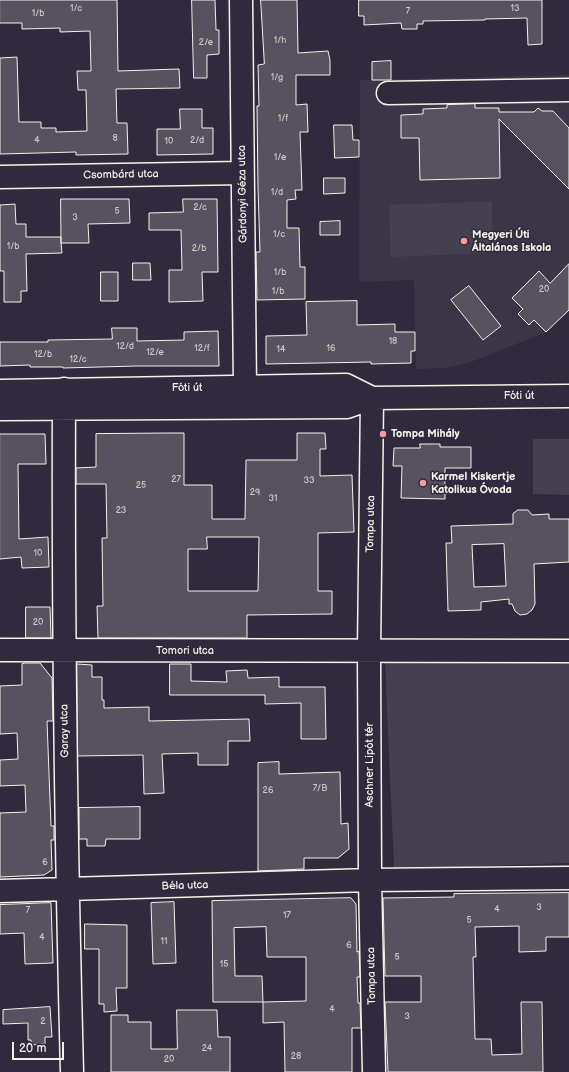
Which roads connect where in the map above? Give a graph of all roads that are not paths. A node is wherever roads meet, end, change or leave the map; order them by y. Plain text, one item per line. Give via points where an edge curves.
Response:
1 (241, 0) edge
2 (569, 90) edge
3 (388, 93) dead end
4 (242, 173) junction
5 (0, 177) edge
6 (245, 388) junction
7 (0, 391) edge
8 (569, 396) edge
9 (372, 398) junction
10 (64, 399) junction
11 (0, 409) edge
12 (0, 650) edge
13 (64, 651) junction
14 (369, 651) junction
15 (569, 651) edge
16 (569, 878) edge
17 (370, 880) junction
18 (68, 890) junction
19 (0, 891) edge
20 (72, 1072) edge
21 (374, 1072) edge

1 - 4 street, Gárdonyi Géza utca
2 - 3 street
4 - 5 street, Csombárd utca
4 - 6 street, Gárdonyi Géza utca
6 - 9 street, Fóti út via 346,385
6 - 10 street, Fóti út
7 - 10 street, Fóti út
8 - 9 street, Fóti út
9 - 10 street, Fóti út via 347,407
9 - 14 street, Tompa utca
10 - 11 street, Fóti út
10 - 13 street, Garay utca
12 - 13 street, Tomori utca
13 - 14 street, Tomori utca
13 - 18 street, Garay utca
14 - 15 street
14 - 17 street, Aschner Lipót tér
16 - 17 street
17 - 18 street, Béla utca
17 - 21 street, Tompa utca
18 - 19 street, Béla utca
18 - 20 street, Garay utca

